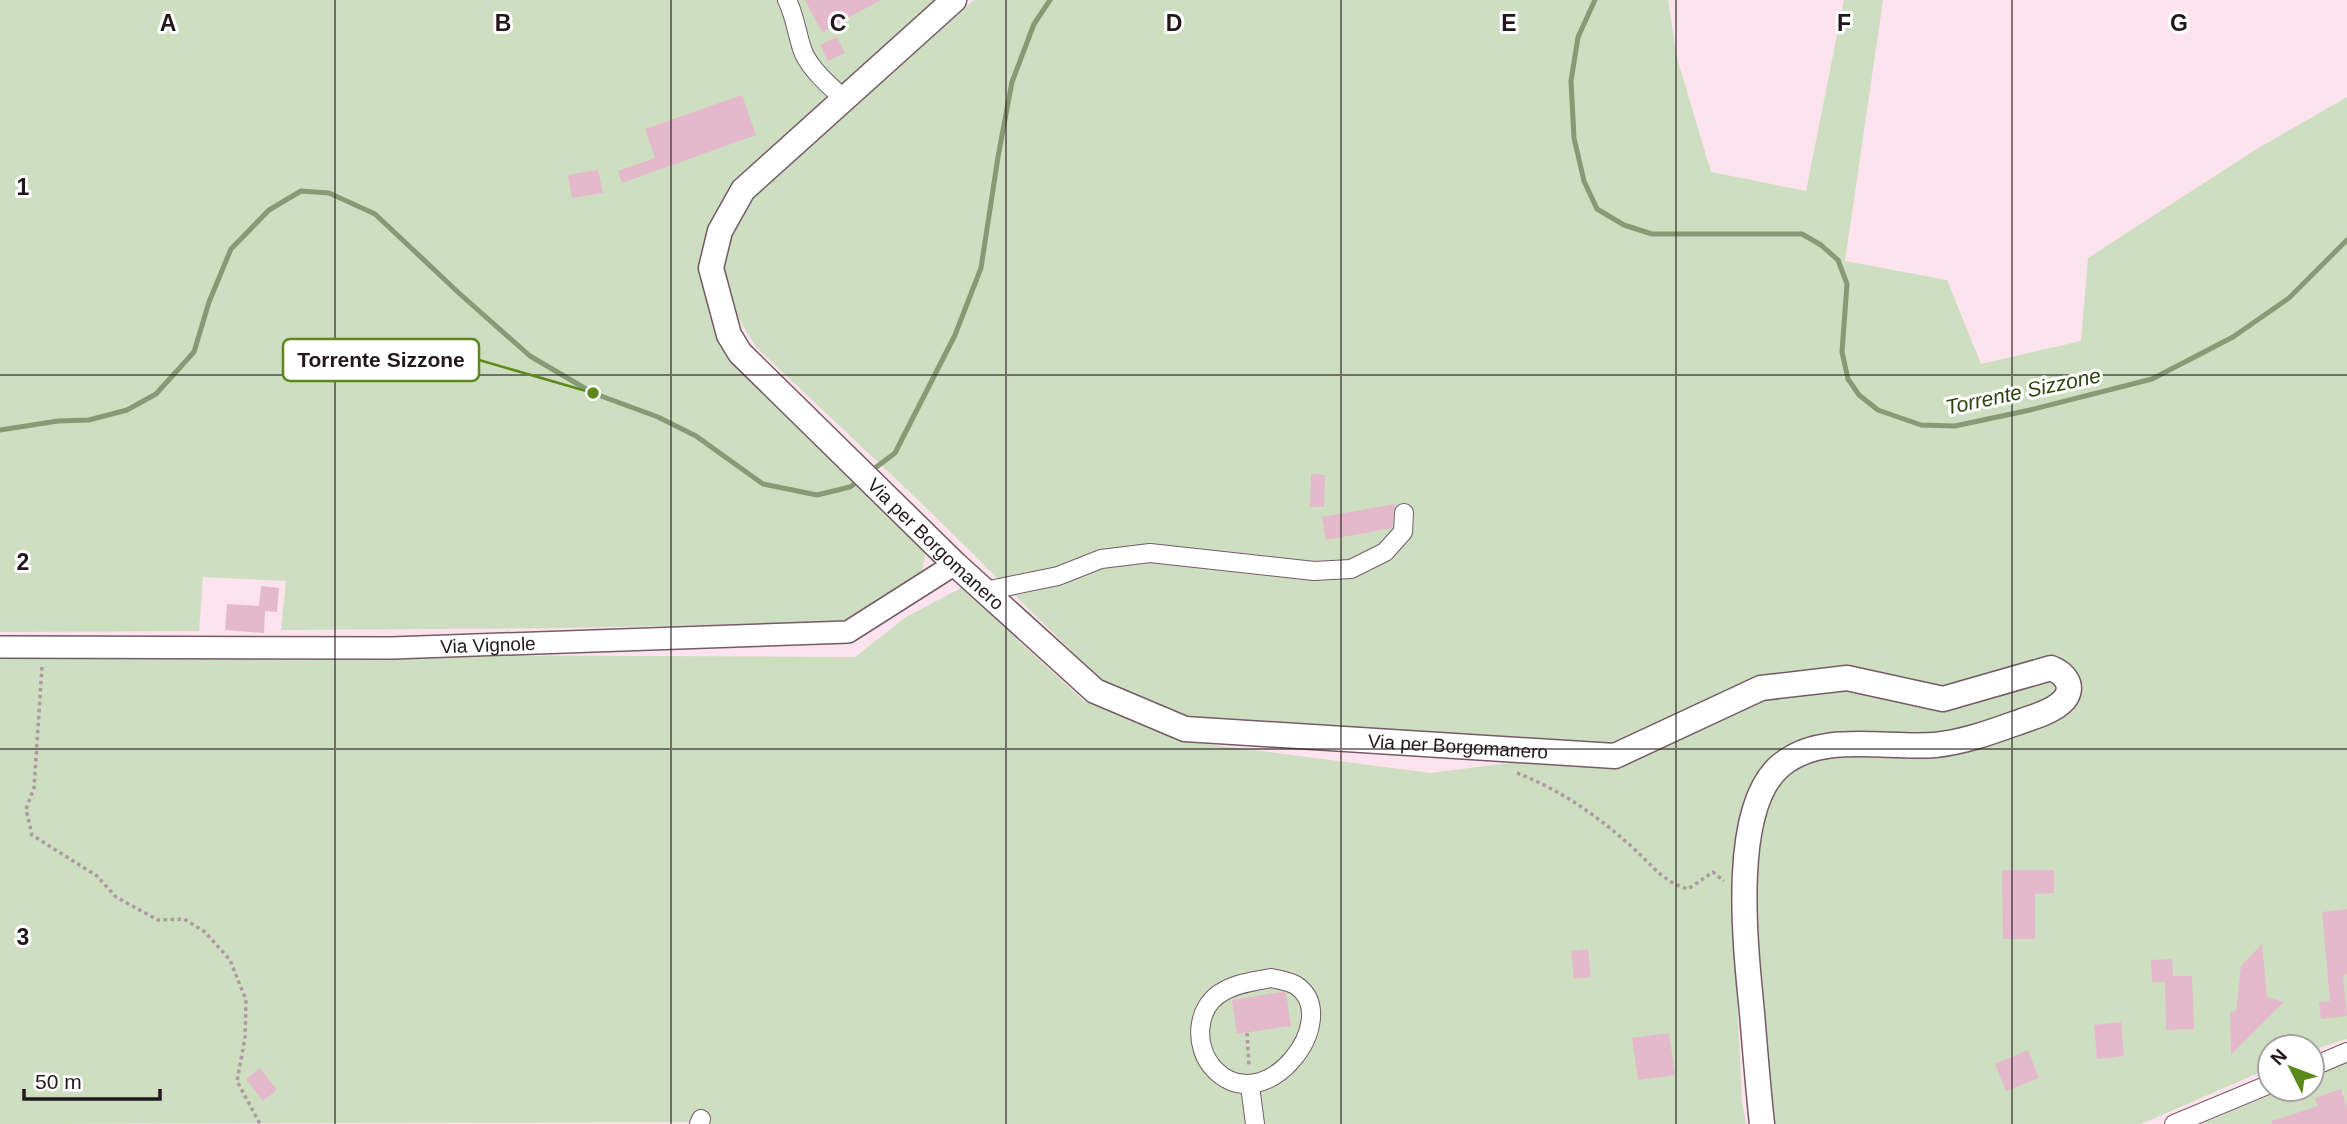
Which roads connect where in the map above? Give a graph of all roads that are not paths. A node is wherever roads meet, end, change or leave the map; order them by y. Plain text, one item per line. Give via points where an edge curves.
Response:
1 (787, 0) edge
2 (954, 0) edge
3 (845, 100) junction
4 (1404, 513) dead end
5 (956, 564) junction
6 (985, 591) junction
7 (0, 647) edge
8 (2347, 1052) edge
9 (2326, 1061) edge
10 (1250, 1086) junction
11 (2256, 1090) edge
12 (1255, 1124) edge
13 (1762, 1124) edge
14 (2174, 1124) edge

1 - 3 street via 804,53 818,75
2 - 3 main road, Via per Borgomanero
3 - 5 main road, Via per Borgomanero via 743,190 720,231 711,268 729,334 740,353
4 - 6 street via 1403,532 1385,552 1351,569 1314,571 1150,553 1101,559 1058,576
5 - 6 main road, Via per Borgomanero
5 - 7 street, Via Vignole via 848,632 392,648
6 - 13 main road, Via per Borgomanero via 1095,691 1185,729 1615,756 1761,688 1847,678 1943,699 2051,668 2062,672 2069,692 2054,708 2035,716 1965,740 1935,745 1823,746 1800,752 1779,767 1763,789 1754,812 1745,867 1744,928
8 - 9 street
10 - 10 street via 1271,1078 1290,1062 1304,1041 1311,1021 1309,999 1296,985 1271,978 1247,982 1222,991 1206,1008 1199,1031 1203,1053 1216,1071
10 - 12 street
11 - 14 street

